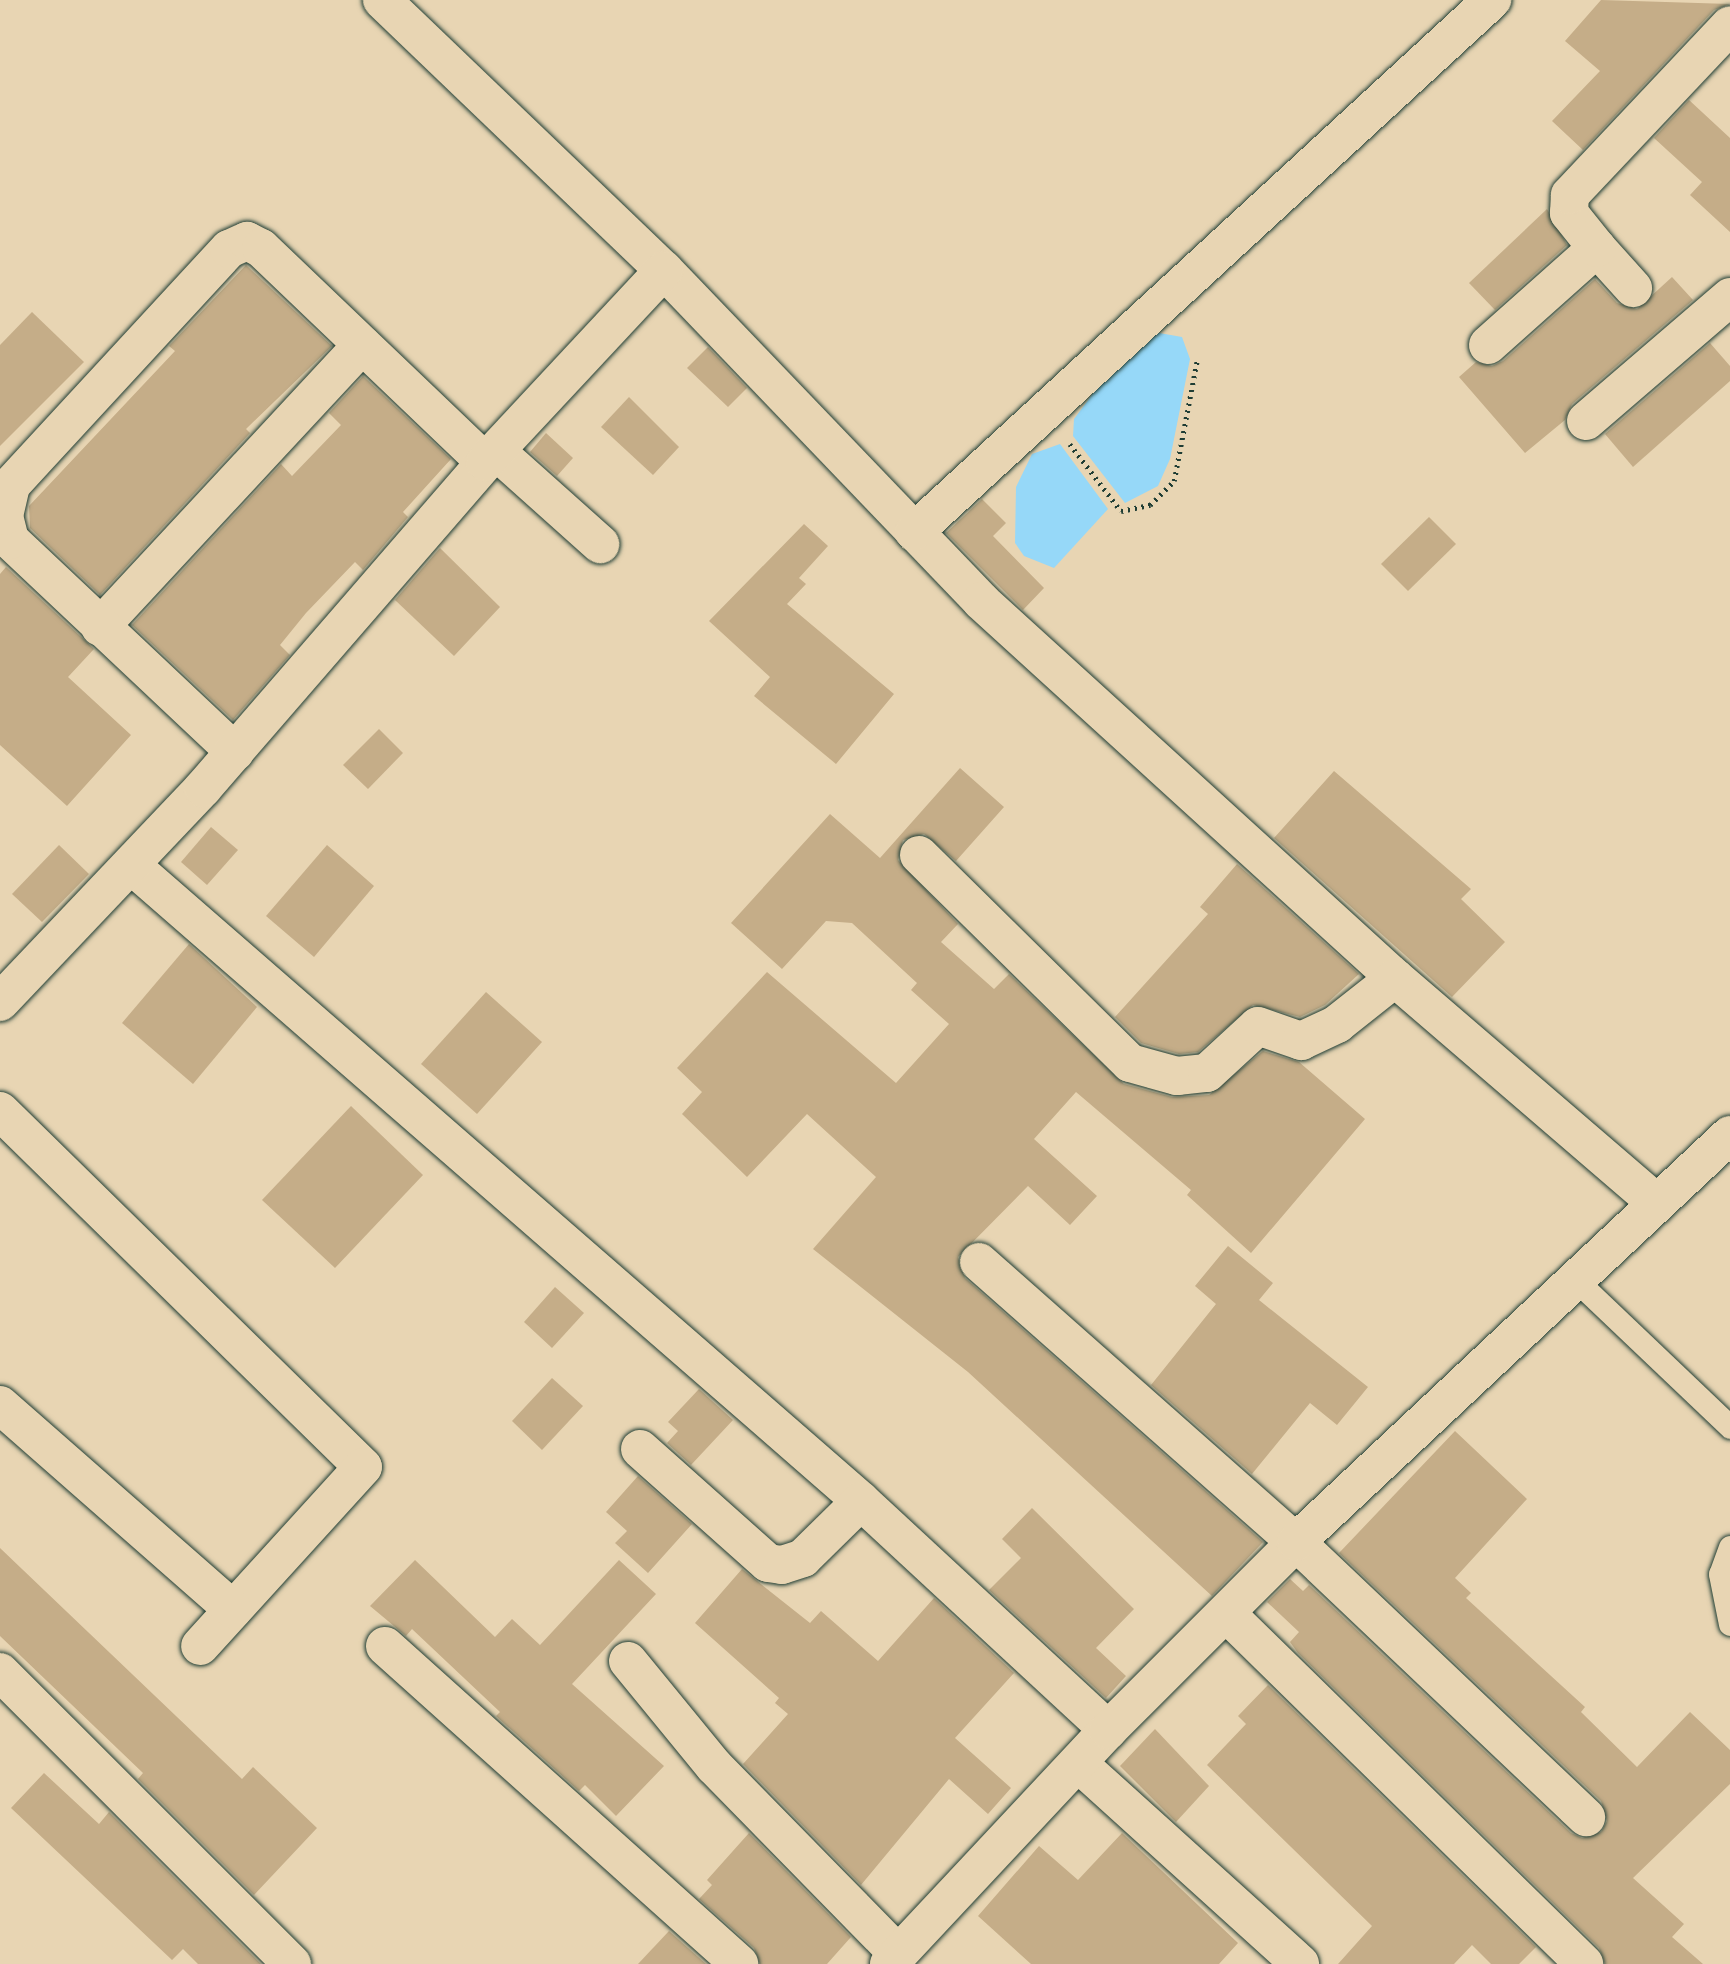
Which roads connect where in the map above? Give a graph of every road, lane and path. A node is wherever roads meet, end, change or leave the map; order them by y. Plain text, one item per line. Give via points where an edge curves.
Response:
1 (382, 0) edge
2 (1492, 0) edge
3 (1730, 25) edge
4 (1597, 248) junction
5 (664, 270) junction
6 (1633, 288) dead end
7 (1730, 297) edge
8 (362, 345) junction
9 (1488, 345) dead end
10 (1197, 359) dead end
11 (1046, 409) junction
12 (1586, 421) dead end
13 (491, 456) junction
14 (914, 532) junction
15 (600, 544) dead end
16 (100, 627) junction
17 (235, 752) junction
18 (919, 855) dead end
19 (131, 865) junction
20 (1395, 978) junction
21 (0, 1002) edge
22 (0, 1111) edge
23 (1730, 1135) edge
24 (1654, 1201) junction
25 (979, 1262) dead end
26 (1578, 1282) junction
27 (0, 1405) edge
28 (1730, 1427) edge
29 (640, 1449) dead end
30 (861, 1501) junction
31 (1296, 1542) junction
32 (1730, 1547) edge
33 (233, 1610) junction
34 (1227, 1614) junction
35 (1730, 1625) edge
36 (200, 1646) dead end
37 (385, 1646) dead end
38 (628, 1661) dead end
39 (0, 1672) edge
40 (1108, 1730) junction
41 (1079, 1764) junction
42 (1586, 1817) dead end
43 (893, 1959) edge
44 (292, 1964) edge
45 (739, 1964) edge
46 (1300, 1964) edge
47 (1584, 1964) edge

1 - 5 street
2 - 11 street
3 - 4 street via 1570,195 1569,213
4 - 6 street
4 - 9 street
5 - 13 street
5 - 14 street
7 - 12 street
8 - 13 street
8 - 16 street
8 - 16 street via 261,248 247,241 229,248 11,485 4,516 10,540
10 - 11 path via 1174,481 1163,496 1136,510 1121,511 1111,503
11 - 14 street
13 - 15 street
13 - 17 street
14 - 20 street via 981,601
16 - 17 street
17 - 19 street
18 - 20 street via 1130,1063 1177,1076 1207,1073 1258,1026 1301,1041 1337,1024
19 - 21 street
19 - 30 street
20 - 24 street
22 - 33 street via 363,1467
23 - 24 street
24 - 26 street
25 - 31 street
26 - 28 lane
26 - 31 street
27 - 33 street
29 - 30 street via 768,1563 782,1565 803,1558
30 - 40 street
31 - 34 street
31 - 42 street
32 - 35 lane via 1720,1574
33 - 36 street
34 - 40 street
34 - 47 street
37 - 45 street
38 - 43 street via 715,1766
39 - 44 street
40 - 41 street
41 - 43 street
41 - 46 street

